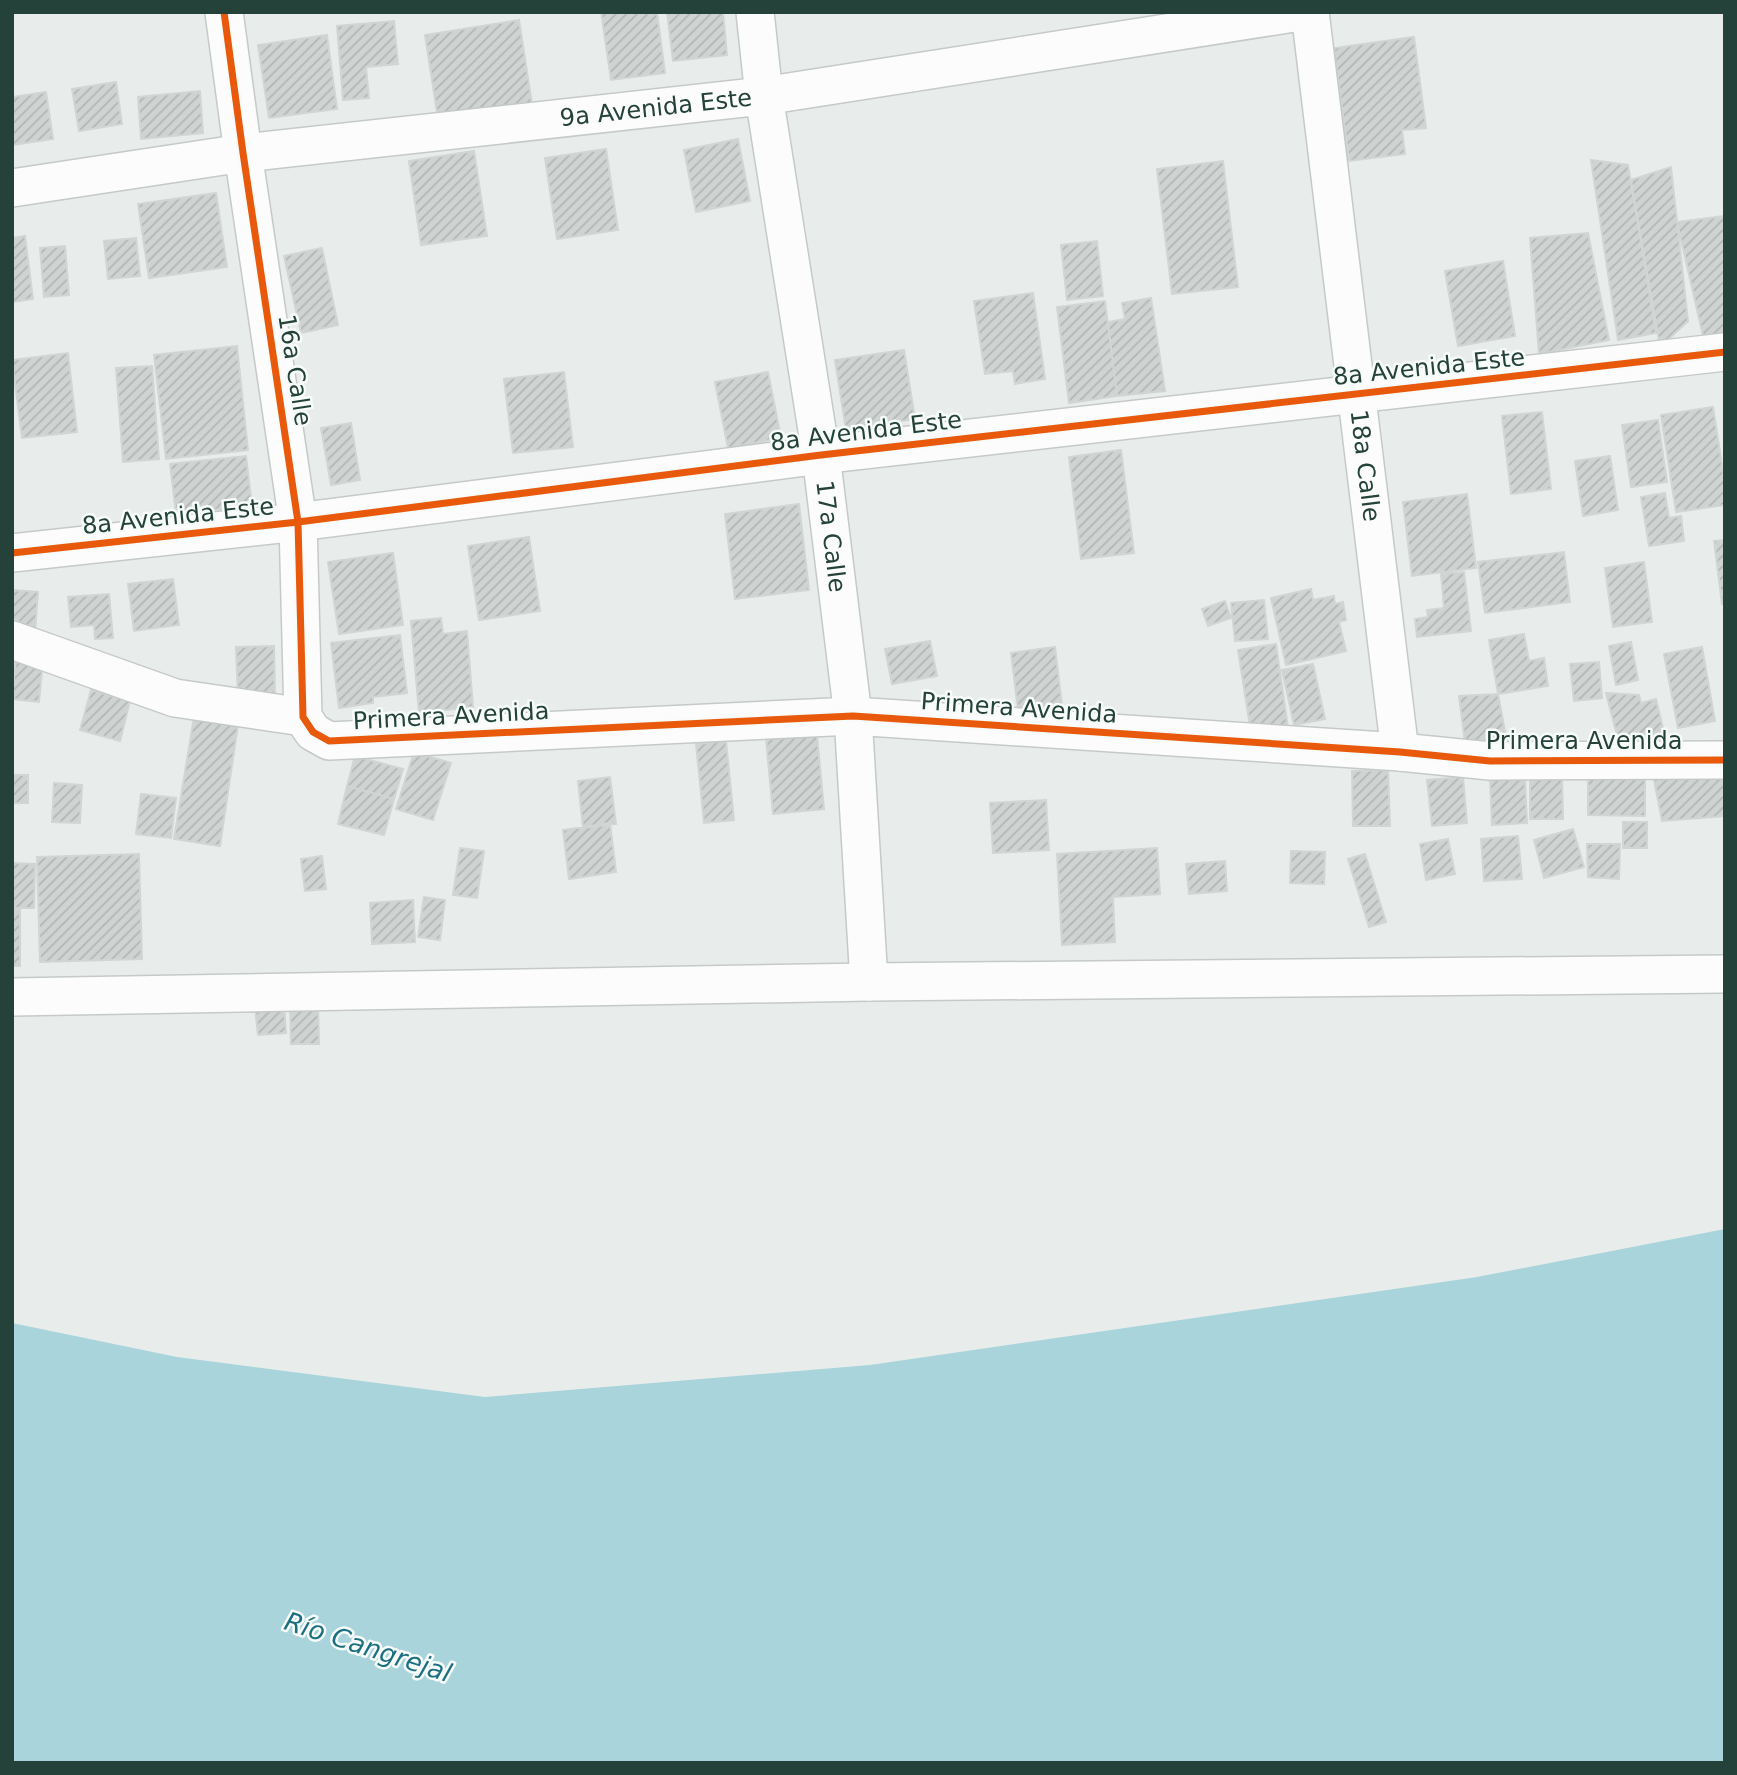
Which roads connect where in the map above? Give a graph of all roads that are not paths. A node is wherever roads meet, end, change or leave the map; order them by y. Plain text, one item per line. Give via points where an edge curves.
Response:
1 (224, 12) edge
2 (755, 12) edge
3 (1300, 12) edge
4 (1310, 12) edge
5 (764, 96) junction
6 (243, 153) junction
7 (12, 188) edge
8 (1725, 352) edge
9 (1356, 394) junction
10 (821, 455) junction
11 (298, 522) junction
12 (12, 553) edge
13 (12, 640) edge
14 (853, 716) junction
15 (308, 725) junction
16 (1400, 752) junction
17 (1725, 760) edge
18 (1725, 974) edge
19 (869, 982) junction
20 (12, 997) edge

1 - 6 street, 16a Calle
2 - 5 street, 17a Calle
3 - 5 street, 9a Avenida Este
4 - 9 street, 18a Calle
5 - 6 street, 9a Avenida Este
5 - 10 street, 17a Calle
6 - 7 street, 9a Avenida Este
6 - 11 street, 16a Calle
8 - 9 street, 8a Avenida Este
9 - 10 street, 8a Avenida Este
9 - 16 street, 18a Calle
10 - 11 street, 8a Avenida Este
10 - 14 street, 17a Calle
11 - 12 street, 8a Avenida Este
11 - 15 street, 16a Calle
13 - 15 street, Primera Avenida via 175,698
14 - 15 street, Primera Avenida via 329,741
14 - 16 street, Primera Avenida
14 - 19 street, 17a Calle
16 - 17 street, Primera Avenida via 1490,761
18 - 19 street
19 - 20 street

